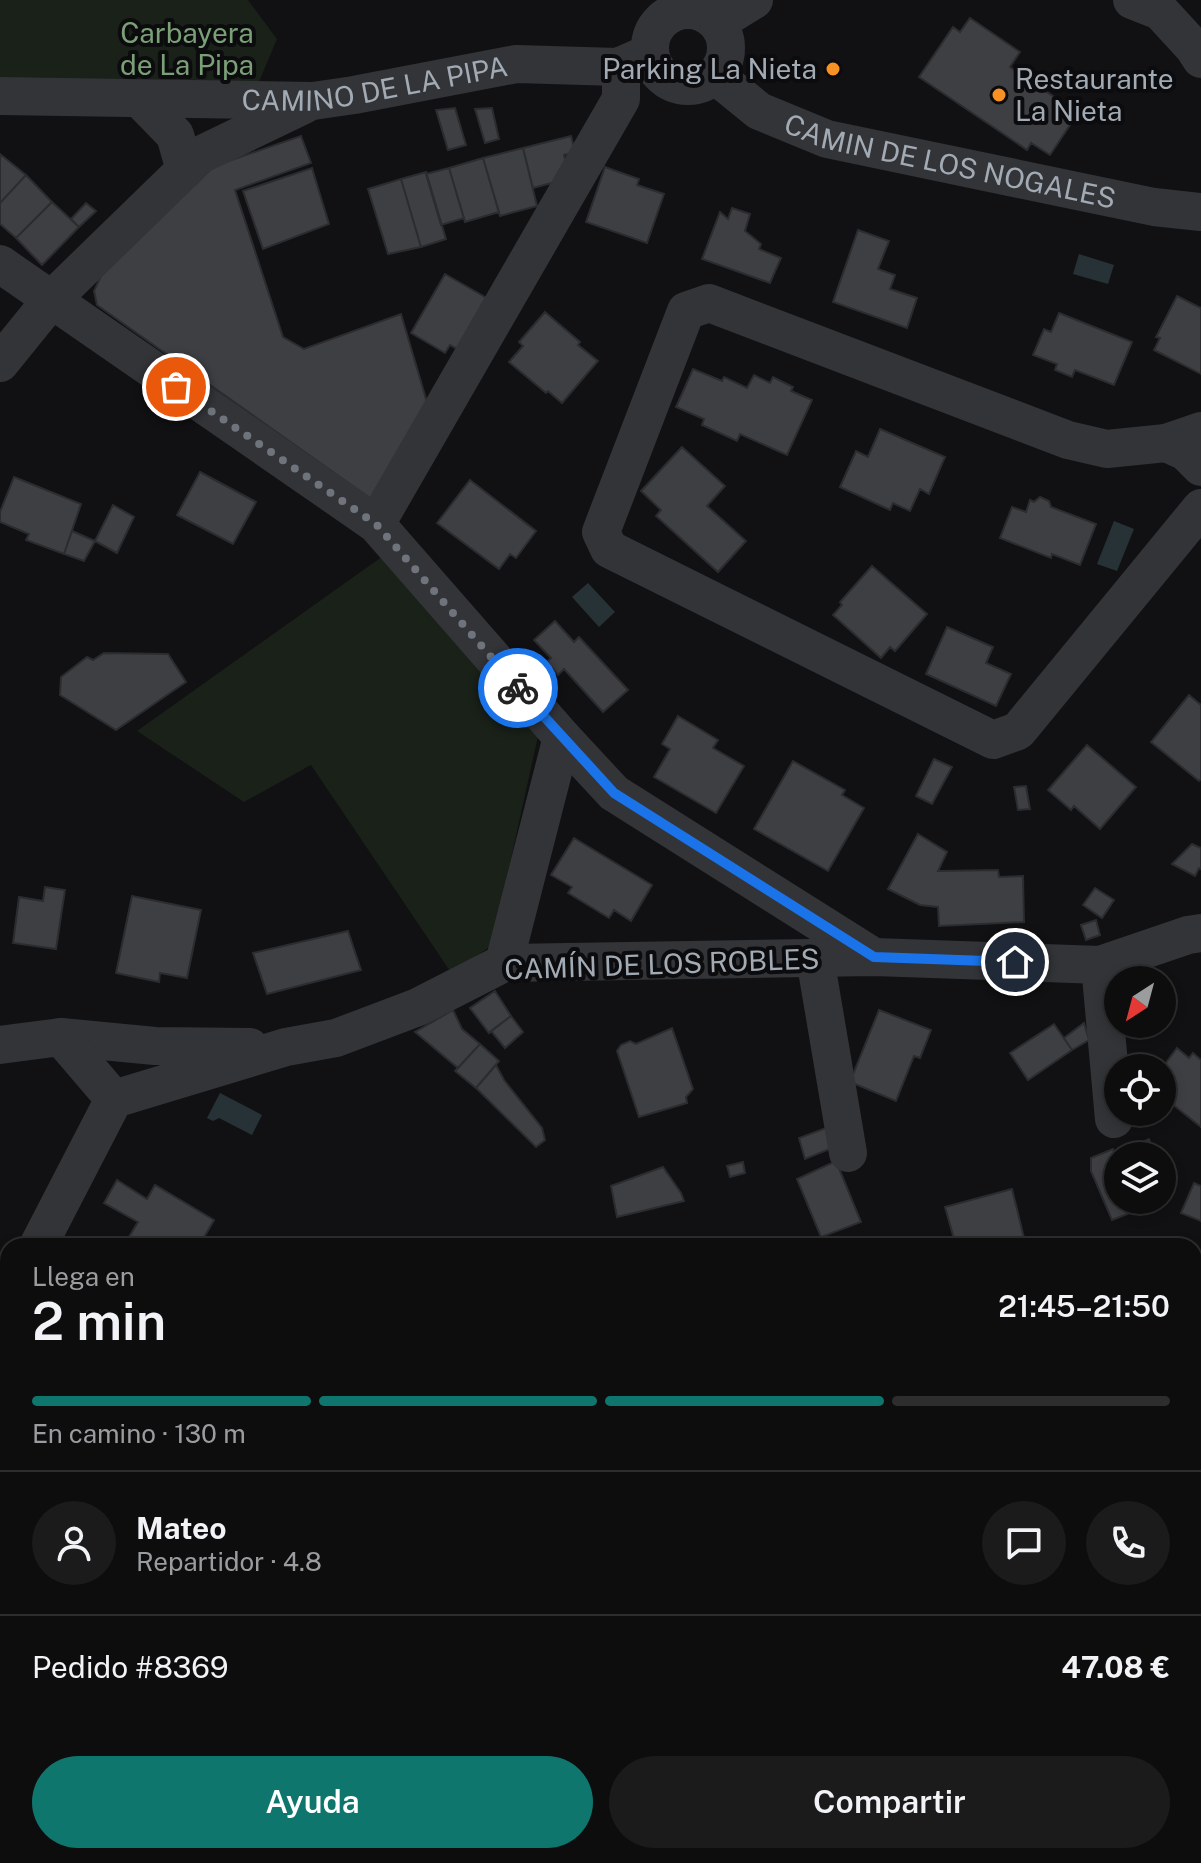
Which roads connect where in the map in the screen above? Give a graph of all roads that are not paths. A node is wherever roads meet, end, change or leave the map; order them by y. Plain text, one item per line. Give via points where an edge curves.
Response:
1 (754, 0) edge
2 (1132, 0) edge
3 (718, 22) junction
4 (1201, 59) edge
5 (635, 60) junction
6 (716, 76) junction
7 (0, 96) edge
8 (140, 99) junction
9 (313, 101) junction
10 (185, 170) junction
11 (1201, 212) edge
12 (0, 264) edge
13 (51, 300) junction
14 (0, 363) edge
15 (1183, 437) edge
16 (1201, 467) edge
17 (1201, 508) edge
18 (376, 524) junction
19 (562, 737) junction
20 (1201, 933) edge
21 (874, 957) junction
22 (815, 958) junction
23 (504, 963) junction
24 (1100, 965) junction
25 (61, 1037) junction
26 (0, 1045) edge
27 (286, 1047) junction
28 (1108, 1054) edge
29 (114, 1099) junction
30 (848, 1153) dead end
31 (42, 1238) edge

1 - 3 street
2 - 4 street via 1160,11
3 - 5 street via 696,9 672,12
3 - 6 street via 726,40 725,59
5 - 6 street via 676,85 697,86
5 - 9 street, CAMINO DE LA PIPA via 618,67 516,64
5 - 18 street via 621,99
6 - 11 street, CAMIN DE LOS NOGALES via 759,111 827,139 1154,207
7 - 8 street, CAMINO DE LA PIPA
8 - 9 street, CAMINO DE LA PIPA
8 - 10 street via 175,135
9 - 10 street via 200,155
10 - 13 street
12 - 13 street
13 - 14 street
13 - 18 street
15 - 16 street via 1186,452
15 - 17 street via 1107,449 1068,440 709,303 686,311 601,532 609,549 993,740 1018,731
18 - 19 street
19 - 21 street via 614,793
19 - 23 street
20 - 24 street, CAMÍN DE LOS ROBLES
21 - 22 street, CAMÍN DE LOS ROBLES
21 - 24 street, CAMÍN DE LOS ROBLES
22 - 23 street, CAMÍN DE LOS ROBLES
22 - 30 street
23 - 27 street, CAMÍN DE LOS ROBLES via 418,1007 336,1038
24 - 28 street
25 - 26 street
25 - 27 street via 155,1046
25 - 29 street
27 - 29 street, CAMÍN DE LOS ROBLES
29 - 31 street

